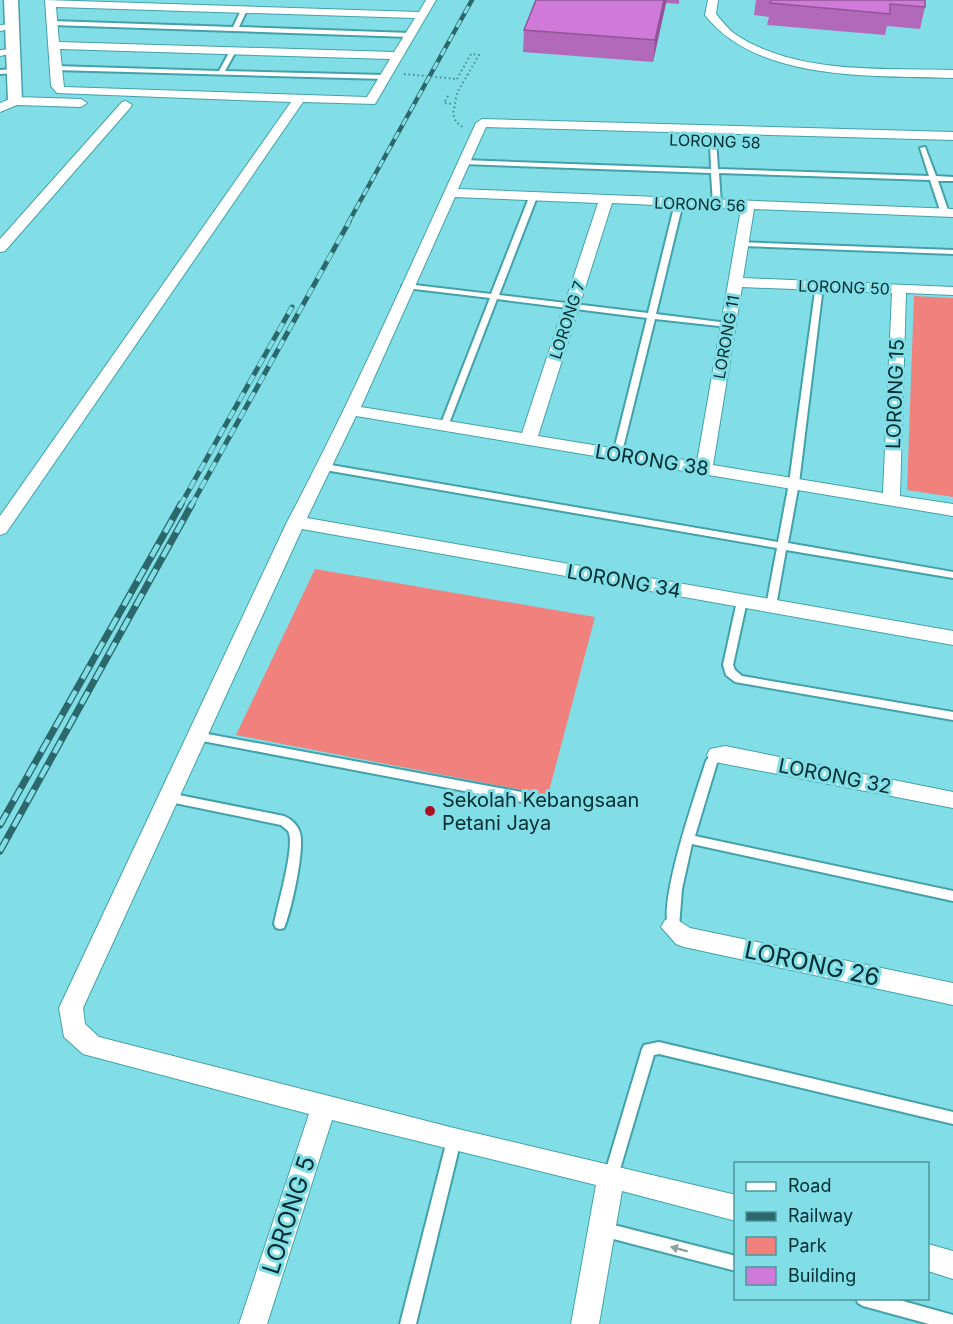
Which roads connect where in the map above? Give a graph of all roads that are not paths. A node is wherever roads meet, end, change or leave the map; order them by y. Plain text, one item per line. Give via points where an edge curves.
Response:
1 (11, 0) edge
2 (431, 0) edge
3 (713, 0) edge
4 (50, 2) edge
5 (244, 10) junction
6 (421, 15) junction
7 (52, 23) junction
8 (6, 28) edge
9 (235, 29) junction
10 (410, 35) junction
11 (54, 45) junction
12 (233, 51) junction
13 (7, 52) edge
14 (398, 56) junction
15 (55, 68) junction
16 (7, 71) edge
17 (221, 72) junction
18 (953, 74) edge
19 (385, 77) junction
20 (15, 101) junction
21 (126, 105) junction
22 (295, 105) junction
23 (0, 108) edge
24 (476, 133) junction
25 (953, 136) edge
26 (713, 141) junction
27 (923, 148) junction
28 (953, 149) edge
29 (463, 162) junction
30 (715, 171) junction
31 (933, 178) junction
32 (953, 179) edge
33 (448, 193) junction
34 (533, 197) junction
35 (606, 200) junction
36 (680, 203) junction
37 (717, 205) junction
38 (748, 206) junction
39 (949, 213) edge
40 (741, 244) junction
41 (0, 248) edge
42 (953, 252) edge
43 (735, 282) junction
44 (819, 285) junction
45 (406, 286) junction
46 (899, 289) junction
47 (953, 291) edge
48 (495, 297) junction
49 (571, 306) junction
50 (652, 316) junction
51 (728, 325) junction
52 (350, 410) junction
53 (444, 426) junction
54 (528, 440) junction
55 (618, 454) junction
56 (325, 467) junction
57 (704, 469) junction
58 (794, 483) junction
59 (891, 500) junction
60 (953, 510) edge
61 (296, 522) junction
62 (0, 529) edge
63 (783, 546) junction
64 (953, 575) edge
65 (742, 602) junction
66 (771, 606) junction
67 (953, 638) edge
68 (953, 716) edge
69 (197, 736) junction
70 (717, 755) joint
71 (169, 798) junction
72 (953, 800) edge
73 (543, 801) dead end
74 (689, 839) junction
75 (953, 896) edge
76 (280, 924) dead end
77 (673, 927) joint
78 (953, 994) edge
79 (324, 1107) junction
80 (953, 1118) edge
81 (454, 1140) junction
82 (611, 1176) junction
83 (734, 1208) edge
84 (602, 1228) junction
85 (929, 1259) edge
86 (734, 1264) edge
87 (953, 1265) edge
88 (867, 1300) edge
89 (953, 1323) edge
90 (253, 1324) edge
91 (408, 1324) edge
92 (585, 1324) edge

1 - 8 street
2 - 6 street
3 - 18 street via 710,15 719,28 739,42 770,54 830,69
4 - 5 street
4 - 7 street
5 - 6 street
5 - 9 lane
6 - 10 street
7 - 9 lane
7 - 11 street
8 - 13 street
9 - 10 lane
10 - 14 street
11 - 12 street
11 - 15 street
12 - 14 street
12 - 17 lane
13 - 16 street
14 - 19 street
15 - 17 lane
15 - 22 street via 57,86 69,92
16 - 20 street
17 - 19 lane
19 - 22 street via 371,101
20 - 21 street
20 - 23 street
21 - 22 street
21 - 41 street
22 - 62 street
24 - 25 street via 482,123 490,121
24 - 26 street, LORONG 58
24 - 29 street
26 - 27 street, LORONG 58
26 - 30 lane
27 - 28 street, LORONG 58
27 - 31 lane
29 - 30 lane
29 - 33 street
30 - 31 lane
30 - 37 lane
31 - 32 lane
31 - 39 lane
33 - 34 street, LORONG 56
33 - 45 street
34 - 35 street, LORONG 56
34 - 48 lane
35 - 36 street, LORONG 56
35 - 49 street, LORONG 7
36 - 37 street, LORONG 56
36 - 50 lane
37 - 38 street, LORONG 56
38 - 39 street, LORONG 56
38 - 40 street, LORONG 11
40 - 42 lane
40 - 43 street, LORONG 11
43 - 44 street, LORONG 50
43 - 51 street, LORONG 11
44 - 46 street, LORONG 50
44 - 58 lane
45 - 48 lane
45 - 52 street
46 - 47 street, LORONG 50
46 - 59 street, LORONG 15
48 - 49 lane
48 - 53 lane
49 - 50 lane
49 - 54 street, LORONG 7
50 - 51 lane
50 - 55 lane
51 - 57 street, LORONG 11
52 - 53 street, LORONG 38
52 - 56 street
53 - 54 street, LORONG 38
54 - 55 street, LORONG 38
55 - 57 street, LORONG 38
56 - 61 street
56 - 63 lane
57 - 58 street, LORONG 38
58 - 59 street, LORONG 38
58 - 63 lane
59 - 60 street, LORONG 38
61 - 65 street, LORONG 34
61 - 69 street
63 - 64 lane
63 - 66 lane
65 - 66 street, LORONG 34
65 - 68 lane via 728,665 739,679
66 - 67 street, LORONG 34
69 - 71 street
69 - 73 lane
70 - 72 street, LORONG 32
70 - 74 lane
71 - 76 lane via 284,821 292,827 295,847
71 - 79 street via 71,1008 73,1029 92,1046
74 - 75 lane
74 - 77 lane via 672,913
77 - 78 street, LORONG 26 via 684,937
79 - 81 street
79 - 90 street, LORONG 5
80 - 82 lane via 659,1048 649,1049
81 - 82 street
81 - 91 lane
82 - 83 street
82 - 84 street
86 -> 84 lane
84 - 92 street
85 - 87 street
88 - 89 lane

